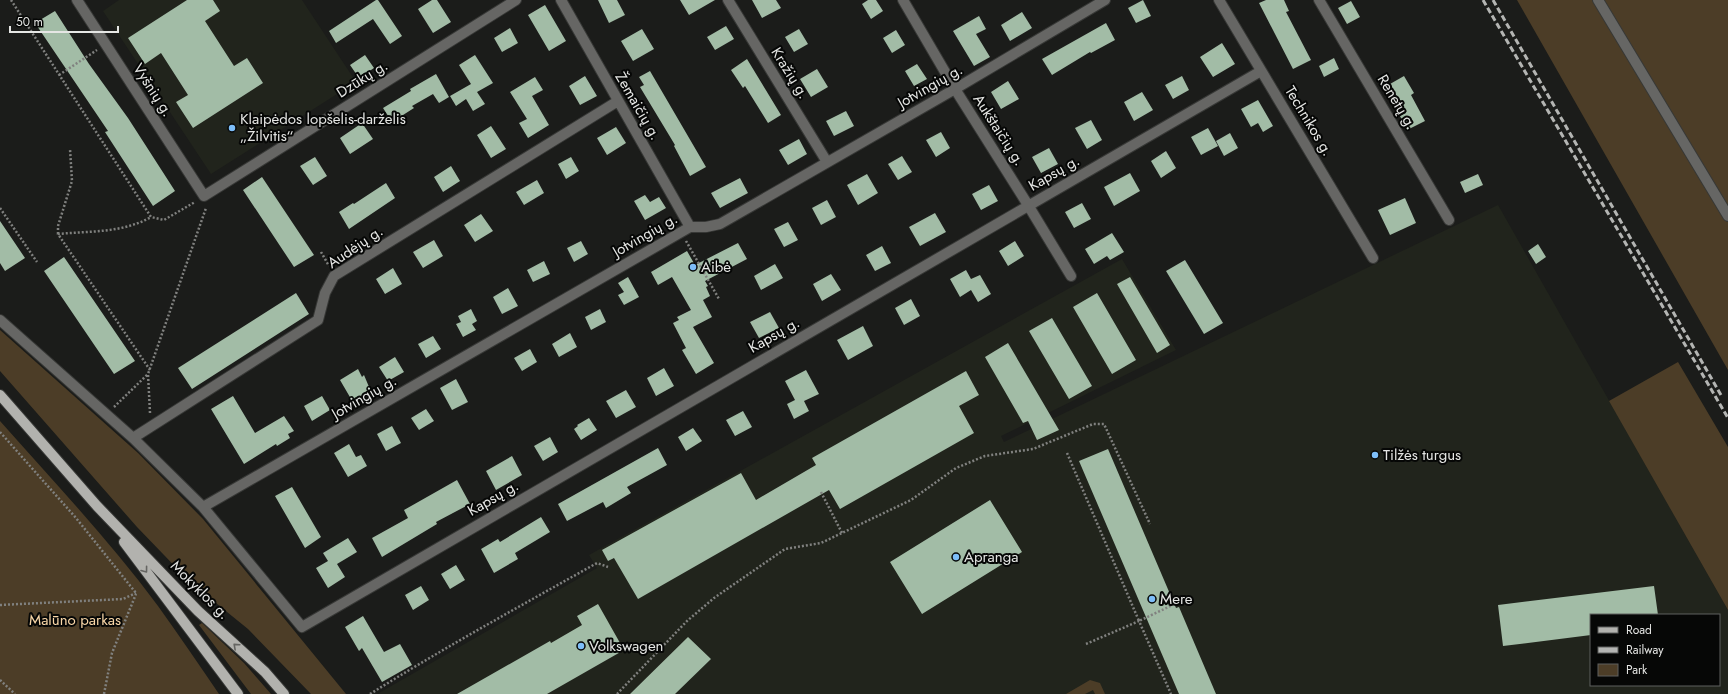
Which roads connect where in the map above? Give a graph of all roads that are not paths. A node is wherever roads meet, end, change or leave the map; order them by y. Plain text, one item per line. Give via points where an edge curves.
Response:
1 (516, 0) edge
2 (561, 0) edge
3 (728, 0) edge
4 (903, 0) edge
5 (1105, 0) edge
6 (1219, 0) edge
7 (1319, 0) edge
8 (1598, 0) edge
9 (79, 1) edge
10 (1086, 4) edge
11 (1261, 71) junction
12 (955, 89) junction
13 (618, 101) junction
14 (827, 162) junction
15 (206, 199) joint
16 (1028, 205) junction
17 (1728, 216) edge
18 (1449, 220) dead end
19 (690, 227) junction
20 (1373, 258) dead end
21 (1070, 276) dead end
22 (0, 320) edge
23 (0, 395) edge
24 (133, 438) junction
25 (97, 506) junction
26 (204, 507) junction
27 (238, 694) edge
28 (284, 694) edge

1 - 15 street, Dzūkų g.
2 - 13 street, Žemaičių g.
3 - 14 street, Kražių g.
4 - 12 street, Aukštaičių g.
5 - 10 street, Jotvingių g.
6 - 11 street, Technikos g.
7 - 18 street, Renetų g.
8 - 17 street
9 - 15 street, Vyšnių g.
10 - 12 street, Jotvingių g.
11 - 16 street, Kapsų g.
11 - 20 street, Technikos g.
12 - 14 street, Jotvingių g.
12 - 16 street, Aukštaičių g.
13 - 19 street, Žemaičių g.
13 - 24 street, Audėjų g. via 334,276 325,293 318,320
14 - 19 street, Jotvingių g. via 720,224
16 - 21 street, Aukštaičių g.
16 - 26 street, Kapsų g. via 302,627
19 - 26 street, Jotvingių g.
22 - 24 street
23 - 25 main road, Mokyklos g.
24 - 26 street
25 -> 27 main road, Mokyklos g.
28 -> 25 main road, Mokyklos g. via 265,672 198,611

